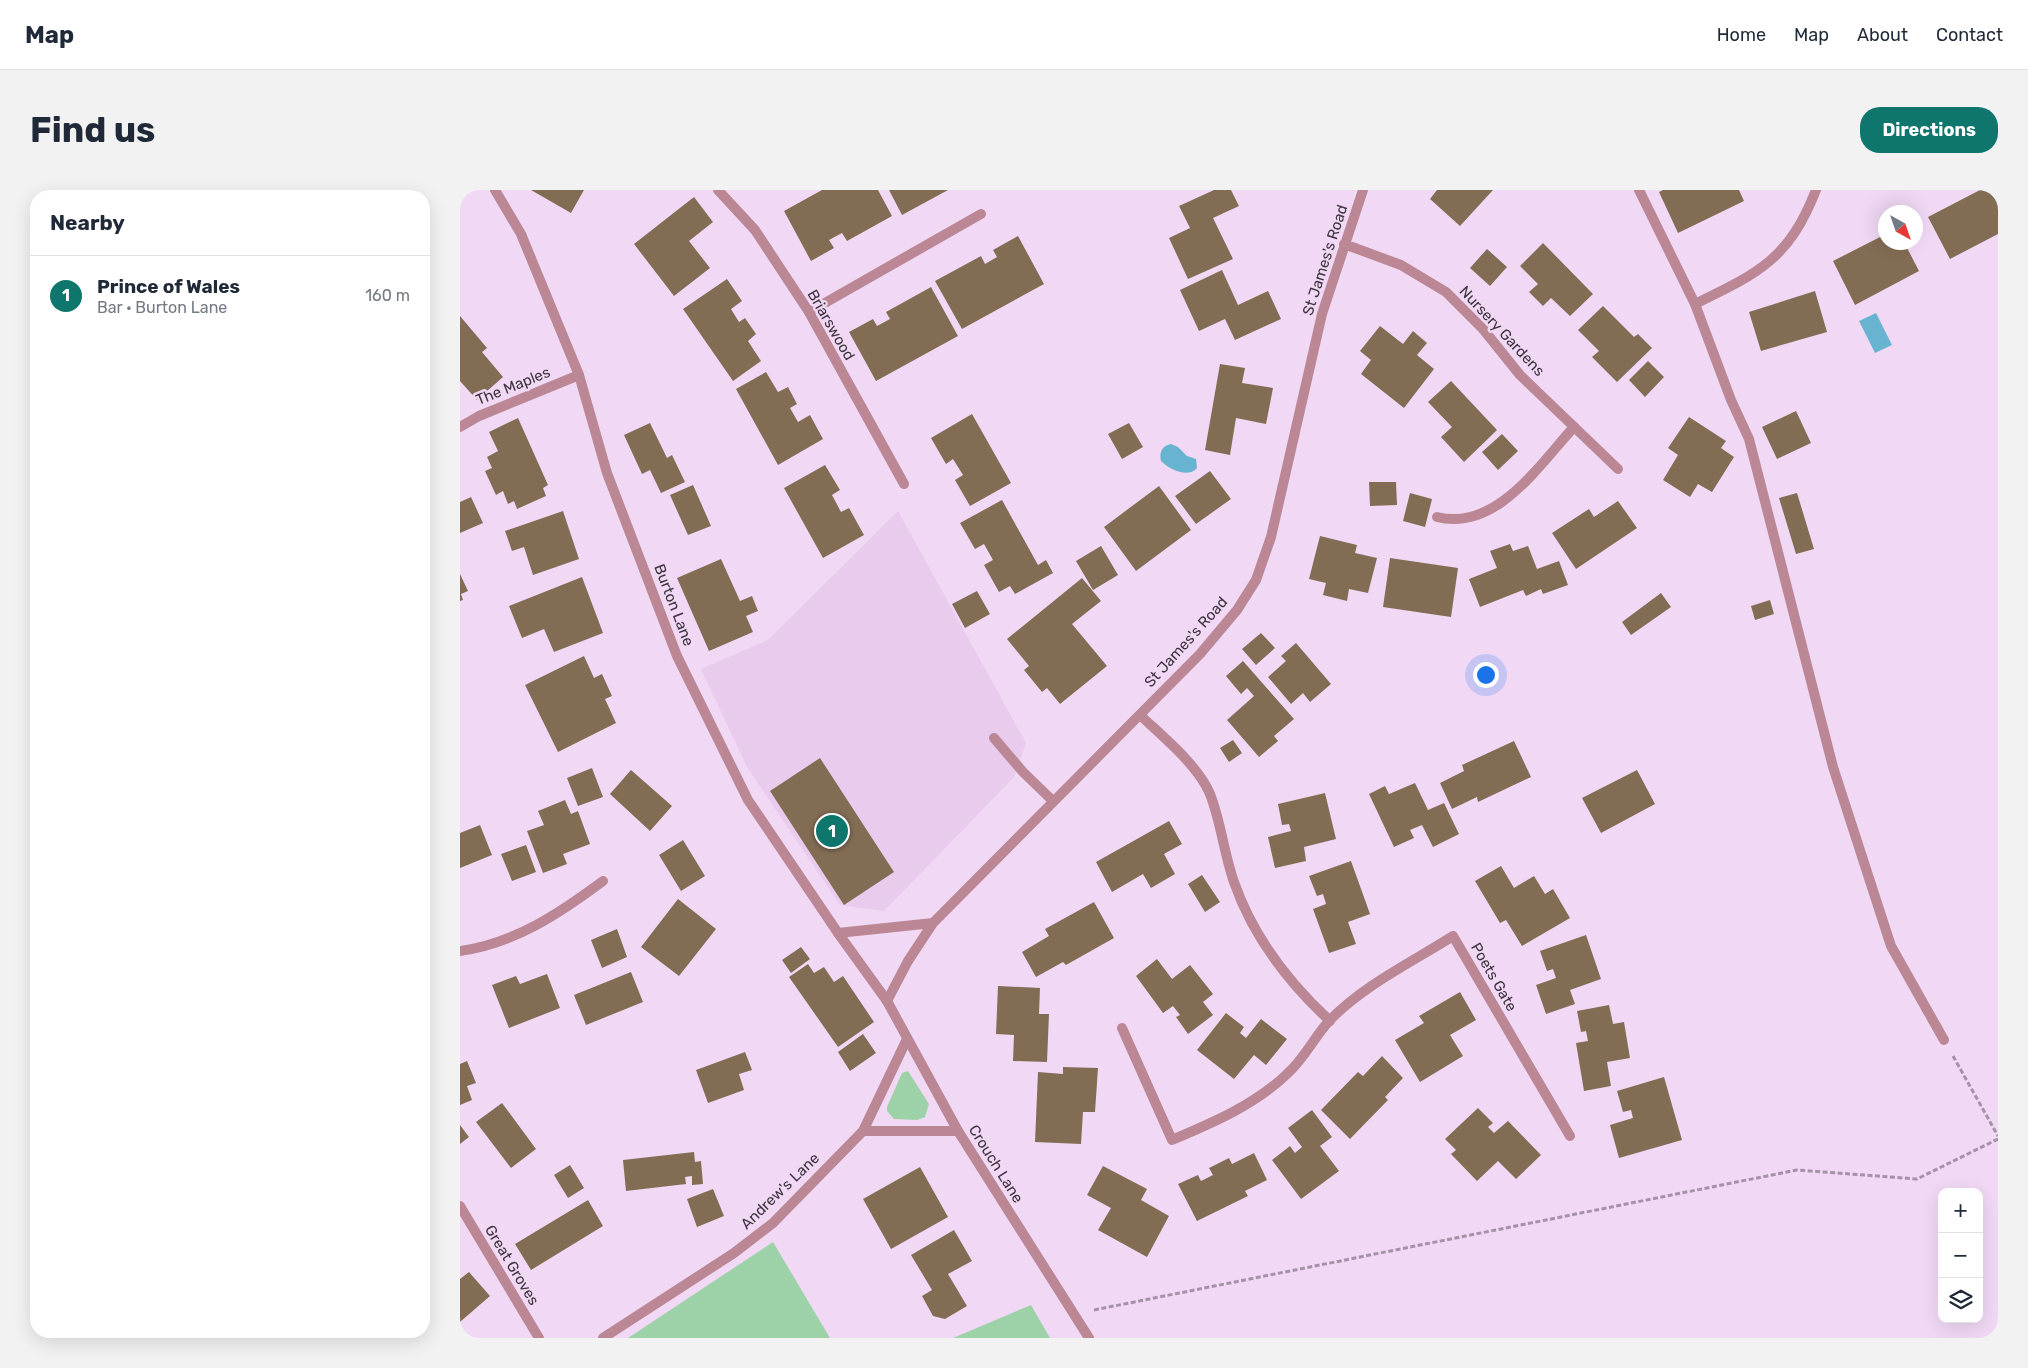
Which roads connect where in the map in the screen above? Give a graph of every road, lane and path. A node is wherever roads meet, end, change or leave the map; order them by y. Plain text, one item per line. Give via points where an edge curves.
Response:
1 (495, 190) edge
2 (718, 190) edge
3 (1363, 190) edge
4 (1639, 190) edge
5 (1816, 190) edge
6 (981, 214) dead end
7 (1344, 244) junction
8 (1695, 304) junction
9 (808, 312) junction
10 (580, 375) junction
11 (1574, 426) junction
12 (460, 428) edge
13 (1618, 469) dead end
14 (904, 484) dead end
15 (1436, 517) dead end
16 (1140, 715) junction
17 (994, 738) dead end
18 (1053, 801) junction
19 (603, 881) dead end
20 (933, 923) junction
21 (838, 933) junction
22 (460, 951) edge
23 (887, 1001) junction
24 (1330, 1021) junction
25 (1122, 1028) dead end
26 (908, 1039) junction
27 (1944, 1040) joint
28 (863, 1131) junction
29 (958, 1131) junction
30 (1570, 1136) dead end
31 (1998, 1138) edge
32 (460, 1206) edge
33 (1074, 1314) junction
34 (539, 1338) edge
35 (602, 1338) edge
36 (1088, 1338) edge

1 - 10 street, Burton Lane via 521,234
2 - 9 street, Briarswood via 755,230
3 - 7 street, St James's Road
4 - 8 street
5 - 8 street via 1807,214 1788,244 1761,269
6 - 9 street
7 - 11 street, Nursery Gardens via 1401,265 1446,292 1483,329 1520,375
7 - 16 street, St James's Road via 1322,314 1271,537 1256,580 1237,610 1200,654
8 - 27 street via 1749,440 1833,767 1891,946
9 - 14 street, Briarswood
10 - 12 street, The Maples via 479,416
10 - 21 street, Burton Lane via 607,473 677,656 748,800
11 - 13 street, Nursery Gardens
11 - 15 street via 1491,511 1450,521
16 - 18 street, St James's Road
16 - 24 street via 1175,749 1210,794 1234,883 1250,917 1278,967 1299,993
17 - 18 street via 1022,772
18 - 20 street, St James's Road
19 - 22 street via 541,924 505,940
20 - 21 street
20 - 23 street, St James's Road
21 - 23 street, Burton Lane
23 - 26 street, Crouch Lane
24 - 25 street, Poets Gate via 1287,1075 1222,1119 1172,1140
24 - 30 street, Poets Gate via 1364,992 1453,936
26 - 28 street, Andrew's Lane
26 - 29 street, Crouch Lane
27 - 31 path
28 - 29 street
28 - 35 street, Andrew's Lane via 773,1223 734,1253
29 - 33 street, Crouch Lane
31 - 33 path via 1917,1179 1796,1170
32 - 34 street, Great Groves
33 - 36 street, Crouch Lane

